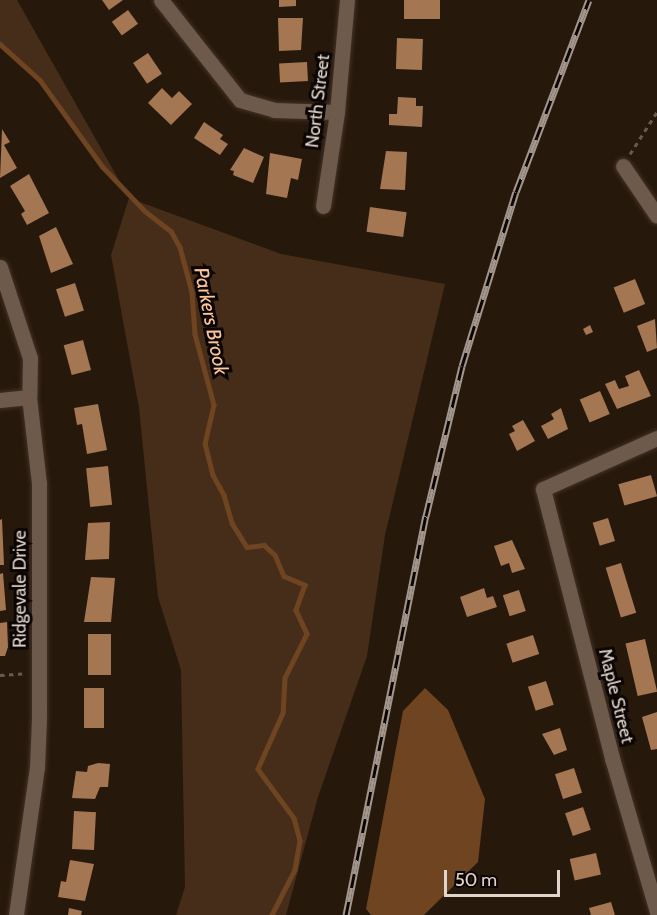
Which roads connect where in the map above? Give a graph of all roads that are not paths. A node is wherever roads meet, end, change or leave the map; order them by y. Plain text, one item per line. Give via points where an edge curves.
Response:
1 (161, 0) edge
2 (347, 0) edge
3 (337, 112) junction
4 (622, 166) road end
5 (323, 206) dead end
6 (657, 216) edge
7 (0, 267) edge
8 (29, 397) junction
9 (0, 400) edge
10 (657, 438) edge
11 (657, 912) edge
12 (16, 915) edge

1 - 3 street via 240,100 274,110
2 - 3 street, North Street
3 - 5 street, North Street
4 - 6 street
7 - 8 street, Ridgevale Drive via 30,358
8 - 9 street
8 - 12 street, Ridgevale Drive via 39,484 40,672 37,767
10 - 11 street, Maple Street via 543,489 609,746

